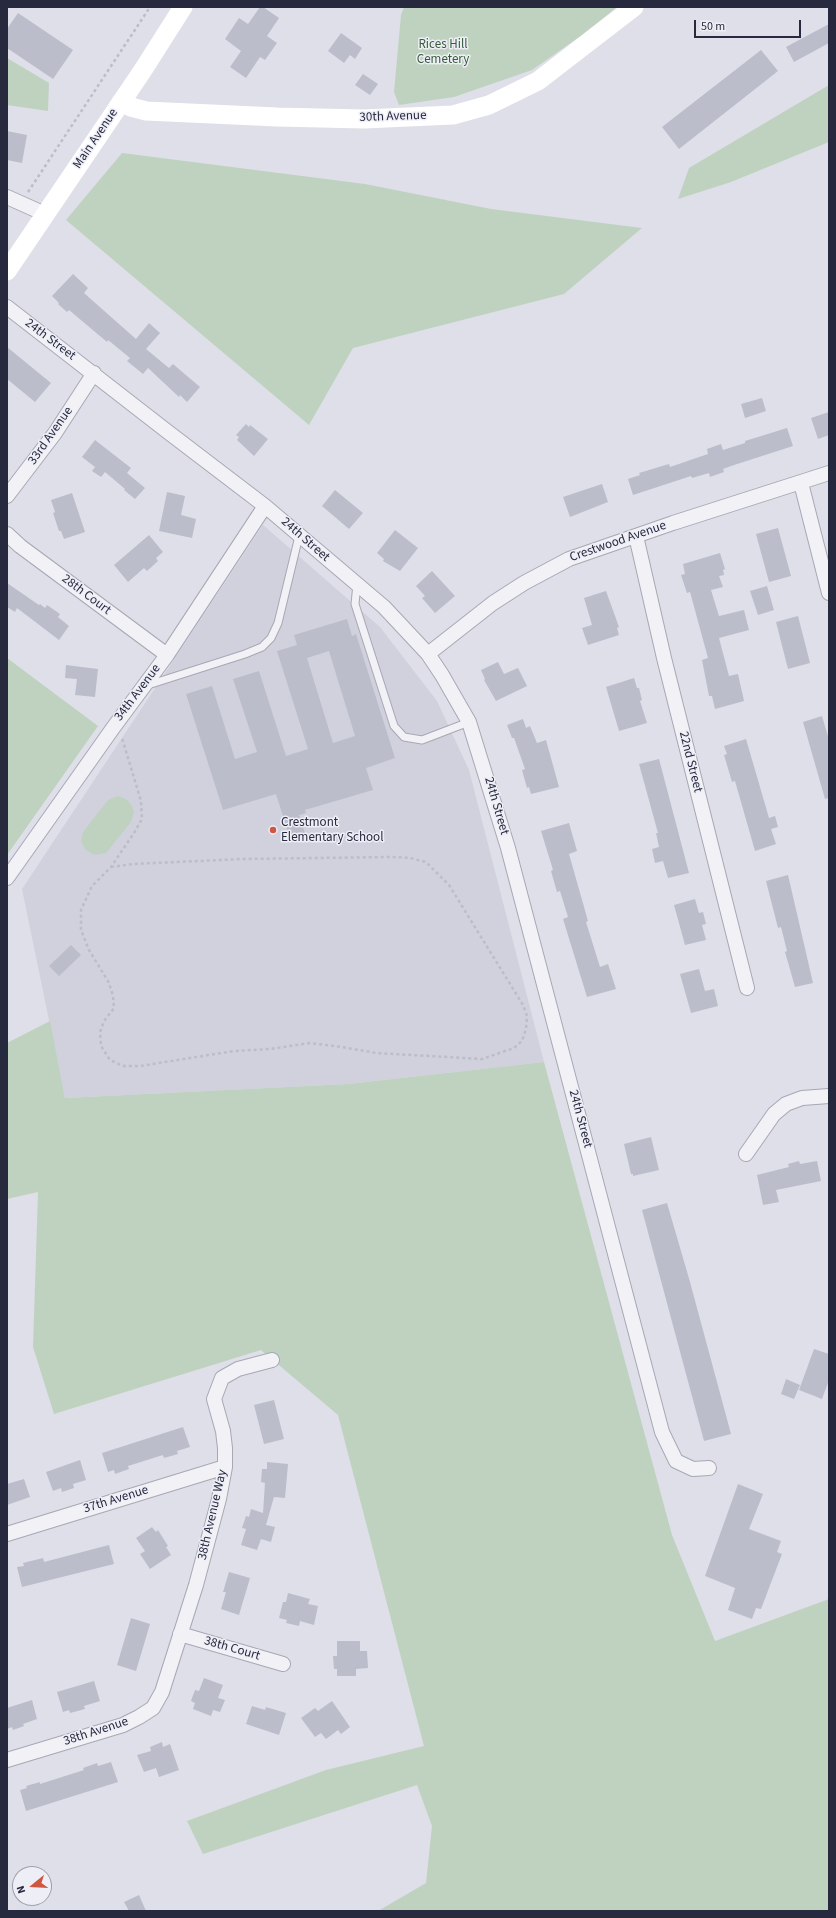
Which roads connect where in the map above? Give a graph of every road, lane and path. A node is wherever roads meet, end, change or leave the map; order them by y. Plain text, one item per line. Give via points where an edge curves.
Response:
1 (150, 7) edge
2 (184, 7) edge
3 (634, 7) edge
4 (121, 102) junction
5 (7, 197) edge
6 (20, 203) junction
7 (45, 214) junction
8 (7, 271) edge
9 (7, 307) edge
10 (94, 373) junction
11 (829, 474) edge
12 (801, 483) junction
13 (7, 496) edge
14 (265, 506) junction
15 (7, 534) edge
16 (299, 536) junction
17 (636, 536) junction
18 (357, 584) junction
19 (829, 593) edge
20 (428, 654) junction
21 (167, 655) junction
22 (144, 686) junction
23 (117, 722) junction
24 (469, 722) junction
25 (111, 867) junction
26 (7, 878) edge
27 (747, 988) dead end
28 (829, 1096) edge
29 (746, 1154) dead end
30 (272, 1360) dead end
31 (225, 1467) junction
32 (709, 1468) dead end
33 (7, 1534) edge
34 (180, 1634) junction
35 (283, 1664) dead end
36 (7, 1760) edge

1 - 6 path
2 - 4 street, Main Avenue
3 - 4 street, 30th Avenue via 538,80 489,105 453,115 364,118 269,117 146,111
4 - 7 street, Main Avenue
5 - 6 street
6 - 7 street
7 - 8 street, Main Avenue
9 - 10 street, 24th Street
10 - 13 street, 33rd Avenue via 55,433
10 - 14 street, 24th Street
11 - 12 street, Crestwood Avenue
12 - 17 street, Crestwood Avenue
12 - 19 street
14 - 16 street, 24th Street
14 - 21 street, 34th Avenue
15 - 21 street, 28th Court
16 - 18 street, 24th Street
16 - 22 lane via 272,638 262,647 245,654
17 - 20 street, Crestwood Avenue via 569,559 524,583 493,603
17 - 27 street, 22nd Street
18 - 20 street, 24th Street via 384,607
18 - 24 lane via 355,604 394,726 404,737 422,740
20 - 24 street, 24th Street
21 - 22 street, 34th Avenue
22 - 23 street, 34th Avenue
23 - 25 path via 141,801 142,819
23 - 26 street, 34th Avenue
24 - 32 street, 24th Street via 508,848 662,1432 676,1461 693,1469
25 - 25 path via 92,886 81,910 81,930 89,950 109,983 113,996 114,1008 104,1021 100,1032 101,1046 110,1060 123,1066 140,1066 234,1051 310,1043 376,1053 482,1059 514,1048 522,1041 527,1016 523,1005 449,886 426,862 392,857 242,859
28 - 29 street via 802,1098 786,1104 774,1114
30 - 31 street, 38th Avenue Way via 238,1369 222,1378 214,1399 223,1431
31 - 33 street, 37th Avenue
31 - 34 street, 38th Avenue Way via 210,1534
34 - 35 street, 38th Court
34 - 36 street, 38th Avenue via 162,1692 153,1708 123,1725

